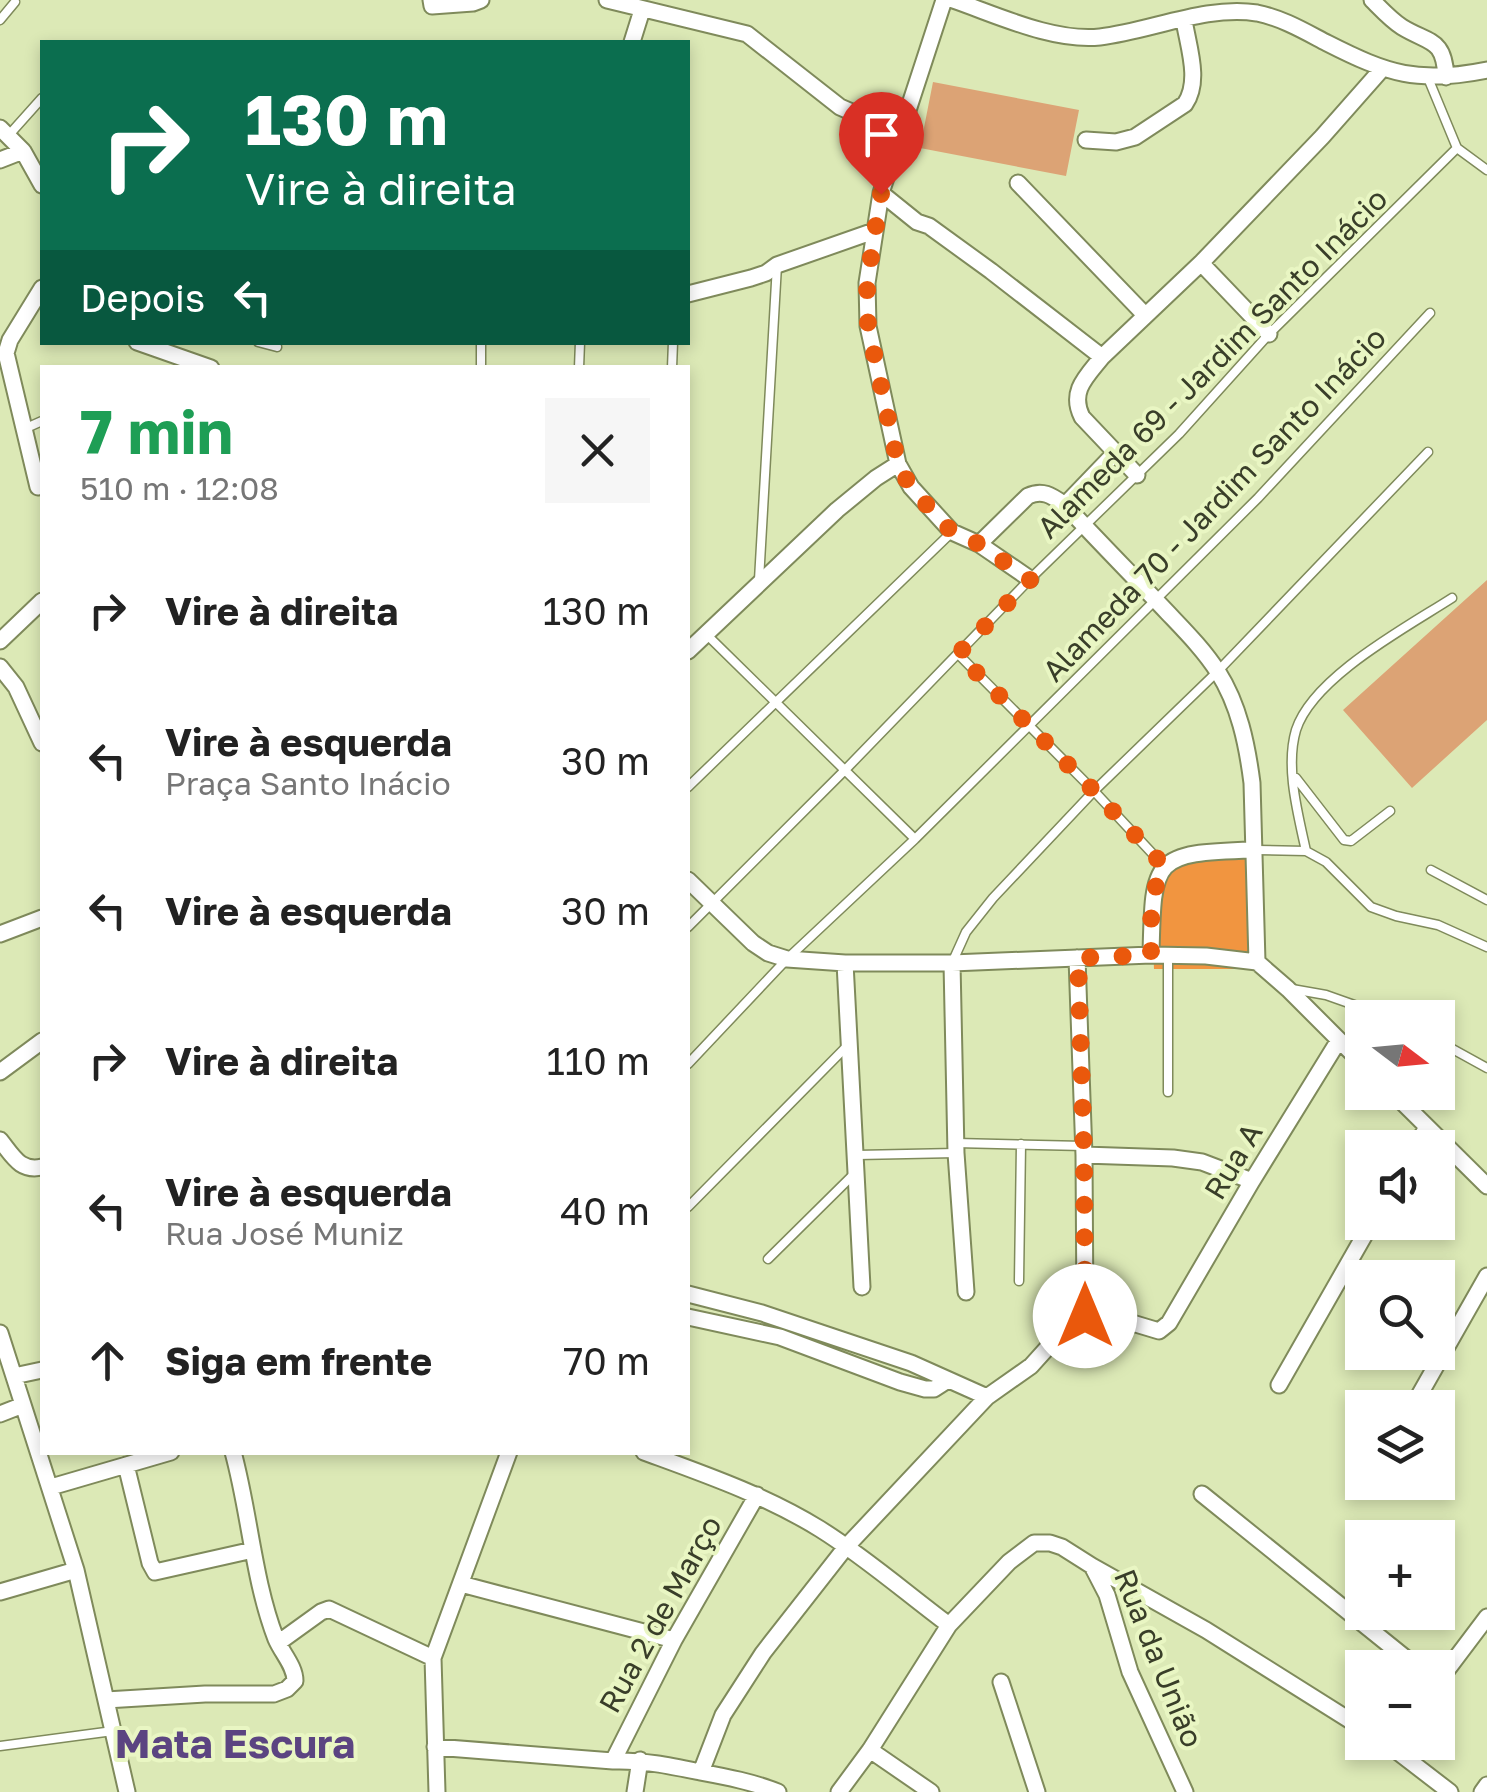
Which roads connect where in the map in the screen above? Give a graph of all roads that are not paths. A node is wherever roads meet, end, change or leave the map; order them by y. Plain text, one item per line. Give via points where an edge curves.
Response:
1 (481, 0) edge
2 (607, 0) edge
3 (944, 0) edge
4 (953, 0) edge
5 (1372, 0) edge
6 (16, 2) dead end
7 (432, 3) edge
8 (642, 10) junction
9 (0, 20) edge
10 (1184, 20) junction
11 (633, 40) edge
12 (1382, 69) junction
13 (1487, 70) edge
14 (1446, 77) junction
15 (1428, 78) junction
16 (40, 100) edge
17 (4, 132) edge
18 (900, 133) junction
19 (1086, 140) dead end
20 (1457, 148) junction
21 (23, 151) junction
22 (0, 160) edge
23 (1487, 170) edge
24 (40, 181) edge
25 (1018, 182) dead end
26 (881, 194) junction
27 (874, 231) junction
28 (1201, 263) junction
29 (777, 265) junction
30 (690, 293) edge
31 (38, 306) edge
32 (1430, 313) dead end
33 (1145, 315) junction
34 (1269, 334) junction
35 (146, 345) edge
36 (270, 345) edge
37 (278, 347) dead end
38 (1102, 357) junction
39 (203, 365) edge
40 (40, 422) edge
41 (24, 429) junction
42 (1428, 452) dead end
43 (1115, 453) junction
44 (898, 464) junction
45 (1137, 475) junction
46 (38, 486) dead end
47 (1065, 505) junction
48 (1084, 526) junction
49 (952, 532) junction
50 (979, 544) junction
51 (1030, 580) junction
52 (759, 584) junction
53 (1452, 598) dead end
54 (1155, 600) junction
55 (40, 603) edge
56 (705, 634) junction
57 (0, 641) edge
58 (690, 649) edge
59 (958, 654) junction
60 (0, 667) edge
61 (1218, 671) junction
62 (777, 702) junction
63 (1028, 725) junction
64 (40, 735) edge
65 (846, 770) junction
66 (1293, 774) junction
67 (690, 785) edge
68 (1094, 791) junction
69 (1390, 811) dead end
70 (915, 839) junction
71 (1253, 850) junction
72 (1306, 851) junction
73 (1164, 866) junction
74 (1431, 870) dead end
75 (690, 882) edge
76 (1487, 900) edge
77 (710, 903) junction
78 (40, 919) edge
79 (690, 925) edge
80 (0, 934) edge
81 (1487, 947) edge
82 (1159, 955) junction
83 (1078, 958) junction
84 (786, 959) junction
85 (1257, 962) junction
86 (845, 963) junction
87 (952, 963) junction
88 (1288, 988) junction
89 (1345, 1001) edge
90 (1339, 1040) junction
91 (40, 1042) edge
92 (851, 1042) junction
93 (1345, 1046) edge
94 (1455, 1050) edge
95 (690, 1062) edge
96 (1487, 1068) edge
97 (0, 1072) edge
98 (1168, 1092) dead end
99 (1410, 1110) edge
100 (1427, 1127) junction
101 (1425, 1130) edge
102 (0, 1140) edge
103 (1021, 1144) junction
104 (956, 1148) junction
105 (1084, 1150) junction
106 (857, 1163) junction
107 (40, 1168) edge
108 (1252, 1181) junction
109 (1487, 1186) edge
110 (690, 1205) edge
111 (1362, 1240) edge
112 (768, 1260) dead end
113 (1487, 1276) edge
114 (1020, 1281) dead end
115 (862, 1287) dead end
116 (966, 1292) dead end
117 (690, 1295) edge
118 (1085, 1316) junction
119 (690, 1317) edge
120 (0, 1332) edge
121 (40, 1370) edge
122 (14, 1376) junction
123 (948, 1380) junction
124 (1279, 1385) dead end
125 (1422, 1390) edge
126 (987, 1397) junction
127 (23, 1405) junction
128 (0, 1414) edge
129 (40, 1455) edge
130 (40, 1455) edge
131 (161, 1455) edge
132 (234, 1455) edge
133 (508, 1455) edge
134 (652, 1455) edge
135 (126, 1465) junction
136 (51, 1487) junction
137 (1202, 1494) dead end
138 (757, 1495) junction
139 (846, 1547) junction
140 (253, 1550) junction
141 (1092, 1566) junction
142 (76, 1570) junction
143 (460, 1584) junction
144 (0, 1592) edge
145 (1487, 1617) edge
146 (949, 1625) junction
147 (674, 1640) junction
148 (278, 1643) junction
149 (1396, 1650) edge
150 (433, 1658) junction
151 (1455, 1659) edge
152 (1001, 1682) dead end
153 (106, 1700) junction
154 (1345, 1717) edge
155 (112, 1731) junction
156 (0, 1746) edge
157 (436, 1747) junction
158 (870, 1750) junction
159 (640, 1760) junction
160 (1417, 1760) edge
161 (612, 1761) junction
162 (701, 1772) junction
163 (1487, 1786) edge
164 (127, 1792) edge
165 (437, 1792) edge
166 (636, 1792) edge
167 (778, 1792) edge
168 (839, 1792) edge
169 (931, 1792) edge
170 (1037, 1792) edge
171 (1185, 1792) edge
172 (1450, 1792) edge
173 (1482, 1792) edge

1 - 7 street
2 - 8 street
3 - 18 street
4 - 10 street via 1072,37
5 - 14 street via 1403,28 1436,44
6 - 9 lane
8 - 11 street
8 - 18 street via 747,34 840,107
10 - 12 street via 1233,11 1258,14
10 - 19 street via 1194,84 1190,98 1135,137
12 - 15 street
12 - 28 street
13 - 14 street
14 - 15 street
15 - 20 lane
16 - 17 lane
17 - 21 street
18 - 26 street
20 - 23 lane
20 - 34 lane, Alameda 69 - Jardim Santo Inácio
21 - 22 street
21 - 24 street
25 - 33 street
26 - 27 street
26 - 38 street
27 - 29 street
27 - 44 street via 868,326
28 - 33 street
28 - 34 street
29 - 30 street via 766,274
29 - 52 lane
31 - 41 street via 6,353
32 - 54 lane, Alameda 70 - Jardim Santo Inácio
33 - 38 street
34 - 45 lane, Alameda 69 - Jardim Santo Inácio
35 - 39 street
36 - 37 lane
38 - 43 street via 1080,384 1076,407
40 - 41 lane
41 - 46 street
42 - 61 lane
43 - 45 street
43 - 47 street
44 - 49 street
44 - 52 street
45 - 48 lane, Alameda 69 - Jardim Santo Inácio
47 - 48 street
47 - 50 street via 1042,492 1028,496
48 - 51 lane, Alameda 69 - Jardim Santo Inácio
48 - 54 street
49 - 50 street
49 - 62 lane
50 - 51 street
51 - 59 lane, Alameda 69 - Jardim Santo Inácio
52 - 56 street
53 - 66 lane via 1318,694 1296,729
54 - 61 street
54 - 63 lane, Alameda 70 - Jardim Santo Inácio
55 - 57 street
56 - 58 street
56 - 62 lane
59 - 63 lane
59 - 65 lane, Alameda 69 - Jardim Santo Inácio
60 - 64 street
61 - 68 lane
61 - 71 street via 1248,755
62 - 65 lane
62 - 67 lane
63 - 68 lane
63 - 70 lane, Alameda 70 - Jardim Santo Inácio
65 - 70 lane
65 - 77 lane, Alameda 69 - Jardim Santo Inácio
66 - 69 lane via 1344,840
66 - 72 lane
68 - 73 lane
68 - 87 lane via 993,898
70 - 84 lane, Alameda 70 - Jardim Santo Inácio
71 - 72 lane
71 - 73 street via 1198,852
71 - 85 street
72 - 81 lane via 1371,907
73 - 82 street via 1152,897
74 - 76 lane
75 - 77 street
77 - 79 lane, Alameda 69 - Jardim Santo Inácio
77 - 84 street via 753,943
78 - 80 street
82 - 83 street
82 - 85 street
82 - 98 lane
83 - 87 street
83 - 105 street
84 - 86 street
84 - 95 lane, Alameda 70 - Jardim Santo Inácio
85 - 88 street
86 - 87 street
86 - 92 street
87 - 104 street
88 - 89 lane
88 - 90 street
90 - 93 street
90 - 108 street, Rua A
91 - 97 street
92 - 106 street
92 - 110 lane
94 - 96 lane
99 - 100 street
100 - 101 street
100 - 109 street
102 - 107 street via 22,1167
103 - 104 lane
103 - 105 lane
103 - 114 lane
104 - 106 lane
104 - 116 street
105 - 108 street via 1202,1162
105 - 118 street
106 - 112 lane
106 - 115 street
108 - 118 street, Rua A via 1170,1323 1158,1332 1119,1318
111 - 124 street
113 - 125 street
117 - 123 street via 762,1313
118 - 126 street
119 - 123 street via 780,1336 916,1387 934,1389
120 - 122 street
121 - 122 street
122 - 127 street
123 - 126 street
126 - 139 street
127 - 128 street
127 - 129 street
130 - 136 street
131 - 135 street
132 - 140 street
133 - 143 street
134 - 138 street
135 - 136 street
135 - 140 street via 155,1572
136 - 142 street
137 - 149 street
138 - 139 street
138 - 147 street, Rua 2 de Março
139 - 146 street
139 - 162 street via 723,1715
140 - 148 street
141 - 146 street, Rua da União via 1062,1547 1034,1542
141 - 154 street
141 - 171 street, Rua da União
142 - 144 street
142 - 153 street
143 - 147 street
143 - 150 street
145 - 151 street
146 - 158 street, Rua da União
147 - 161 street, Rua 2 de Março
148 - 150 street via 330,1610
148 - 153 street via 295,1673 293,1684 274,1694
150 - 157 street
152 - 170 street
153 - 155 street
155 - 156 lane
155 - 164 street
157 - 161 street
157 - 165 street
158 - 168 street, Rua da União
158 - 169 street
159 - 161 street
159 - 162 street
159 - 166 street
160 - 172 street
162 - 167 street
163 - 173 street

